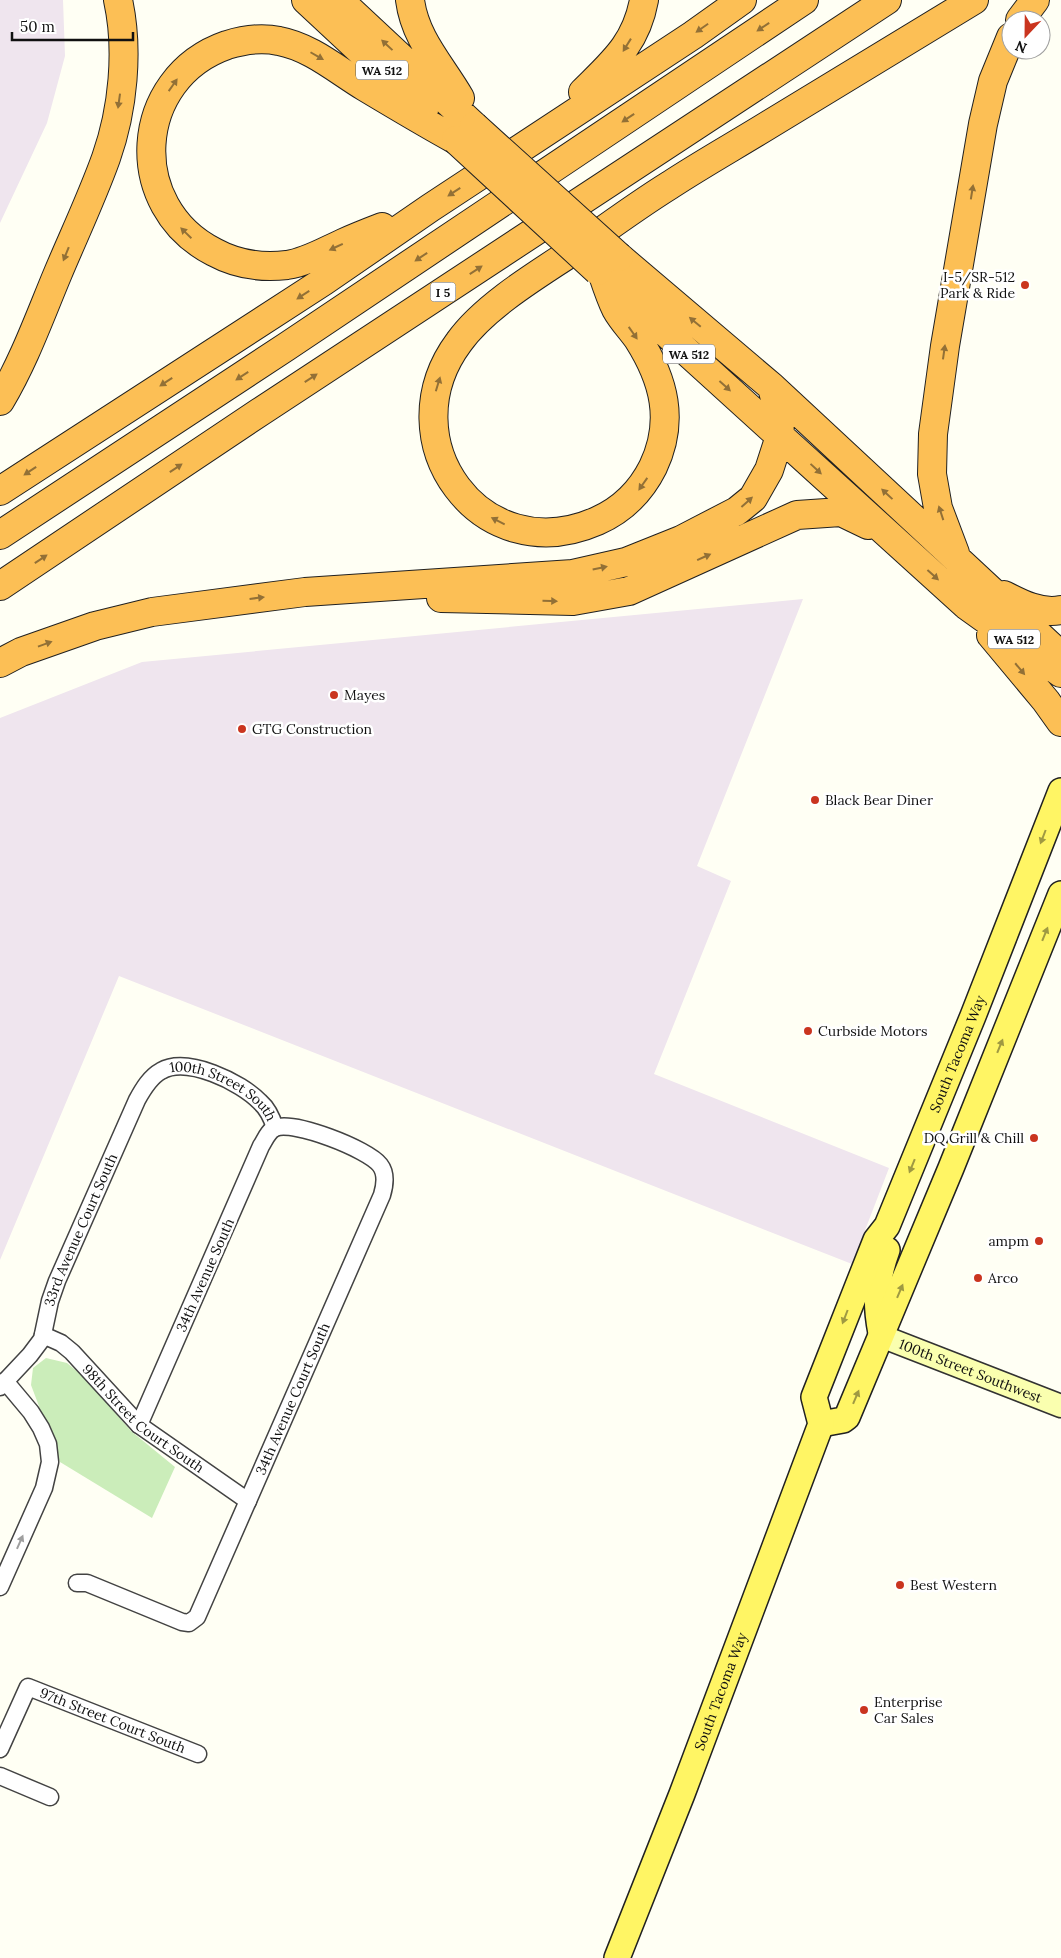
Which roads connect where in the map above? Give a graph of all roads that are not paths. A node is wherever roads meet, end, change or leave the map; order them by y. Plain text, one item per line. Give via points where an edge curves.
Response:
1 (118, 0) edge
2 (306, 0) edge
3 (339, 0) edge
4 (410, 0) edge
5 (644, 0) edge
6 (742, 0) edge
7 (804, 0) edge
8 (887, 0) edge
9 (974, 0) edge
10 (1002, 60) edge
11 (465, 133) junction
12 (539, 136) junction
13 (430, 208) junction
14 (606, 268) junction
15 (772, 387) junction
16 (0, 401) edge
17 (780, 436) junction
18 (0, 491) edge
19 (883, 531) junction
20 (0, 535) edge
21 (957, 559) junction
22 (0, 586) edge
23 (987, 587) junction
24 (305, 592) junction
25 (966, 605) junction
26 (1061, 610) edge
27 (1061, 656) edge
28 (0, 663) edge
29 (1061, 673) edge
30 (1061, 722) edge
31 (1061, 791) edge
32 (1061, 894) edge
33 (160, 1071) joint
34 (275, 1128) junction
35 (384, 1172) joint
36 (888, 1226) junction
37 (44, 1335) junction
38 (881, 1336) junction
39 (3, 1384) edge
40 (1061, 1406) edge
41 (821, 1424) junction
42 (139, 1425) junction
43 (248, 1502) junction
44 (77, 1583) dead end
45 (0, 1587) edge
46 (0, 1749) edge
47 (198, 1754) dead end
48 (0, 1776) edge
49 (50, 1798) dead end
50 (617, 1958) edge

1 -> 16 highway via 122,71 117,114 106,157 33,335
2 - 11 highway, WA 512
11 -> 3 highway, WA 512
4 - 11 highway via 422,39 456,91
5 -> 12 highway via 624,51
6 -> 12 highway
7 -> 20 highway
22 -> 8 highway, I 5
14 -> 9 highway via 617,311 644,350 659,382 666,414 658,456 638,491 601,520 551,533 516,529 482,512 467,499 449,476 438,449 432,409 437,385 451,353 470,328 514,292 670,185
21 -> 10 highway via 938,508 932,474 936,414 983,124
13 -> 11 highway via 296,263 258,266 235,261 192,239 163,204 151,161 156,118 172,85 198,59 214,50 255,39 288,43 308,51 398,107
11 - 14 highway, WA 512, bridge
12 -> 13 highway
13 -> 18 highway via 324,281
15 -> 14 highway, WA 512
14 -> 17 highway, WA 512
15 - 17 highway
21 -> 15 highway, WA 512
17 -> 19 highway, WA 512
24 -> 17 highway via 573,574 626,562 681,540 737,512 753,498 769,470
24 -> 19 highway via 573,601 629,590 797,515 841,512
19 -> 25 highway, WA 512
21 - 23 highway, WA 512
23 - 26 highway via 1024,606
23 - 27 highway, WA 512
28 -> 24 highway via 21,652 94,626 152,612
25 - 29 highway, WA 512
25 -> 30 highway
31 -> 36 main road, South Tacoma Way
38 -> 32 main road
33 - 34 street, 100th Street South via 185,1067 204,1070 226,1080 259,1100 270,1114
33 - 37 street, 33rd Avenue Court South via 144,1088 111,1158 54,1290
34 - 35 street, 100th Street South via 296,1128 353,1146 375,1160
34 - 42 street, 34th Avenue South via 261,1146
35 - 43 street, 34th Avenue Court South via 385,1184 378,1203
36 - 38 main road via 890,1244 879,1274 877,1293
36 -> 41 main road, South Tacoma Way via 876,1240 814,1397
37 - 39 street, 33rd Avenue Court South
37 - 42 street, 98th Street Court South via 62,1343 72,1352
38 - 40 main road, 100th Street Southwest
41 -> 38 main road via 848,1417
45 -> 39 street via 44,1488 50,1462 42,1428
41 - 50 main road, South Tacoma Way
42 - 43 street, 98th Street Court South
43 - 44 street, 34th Avenue Court South via 198,1615 191,1622 182,1622 87,1583
46 - 47 street, 97th Street Court South via 28,1687
48 - 49 street

